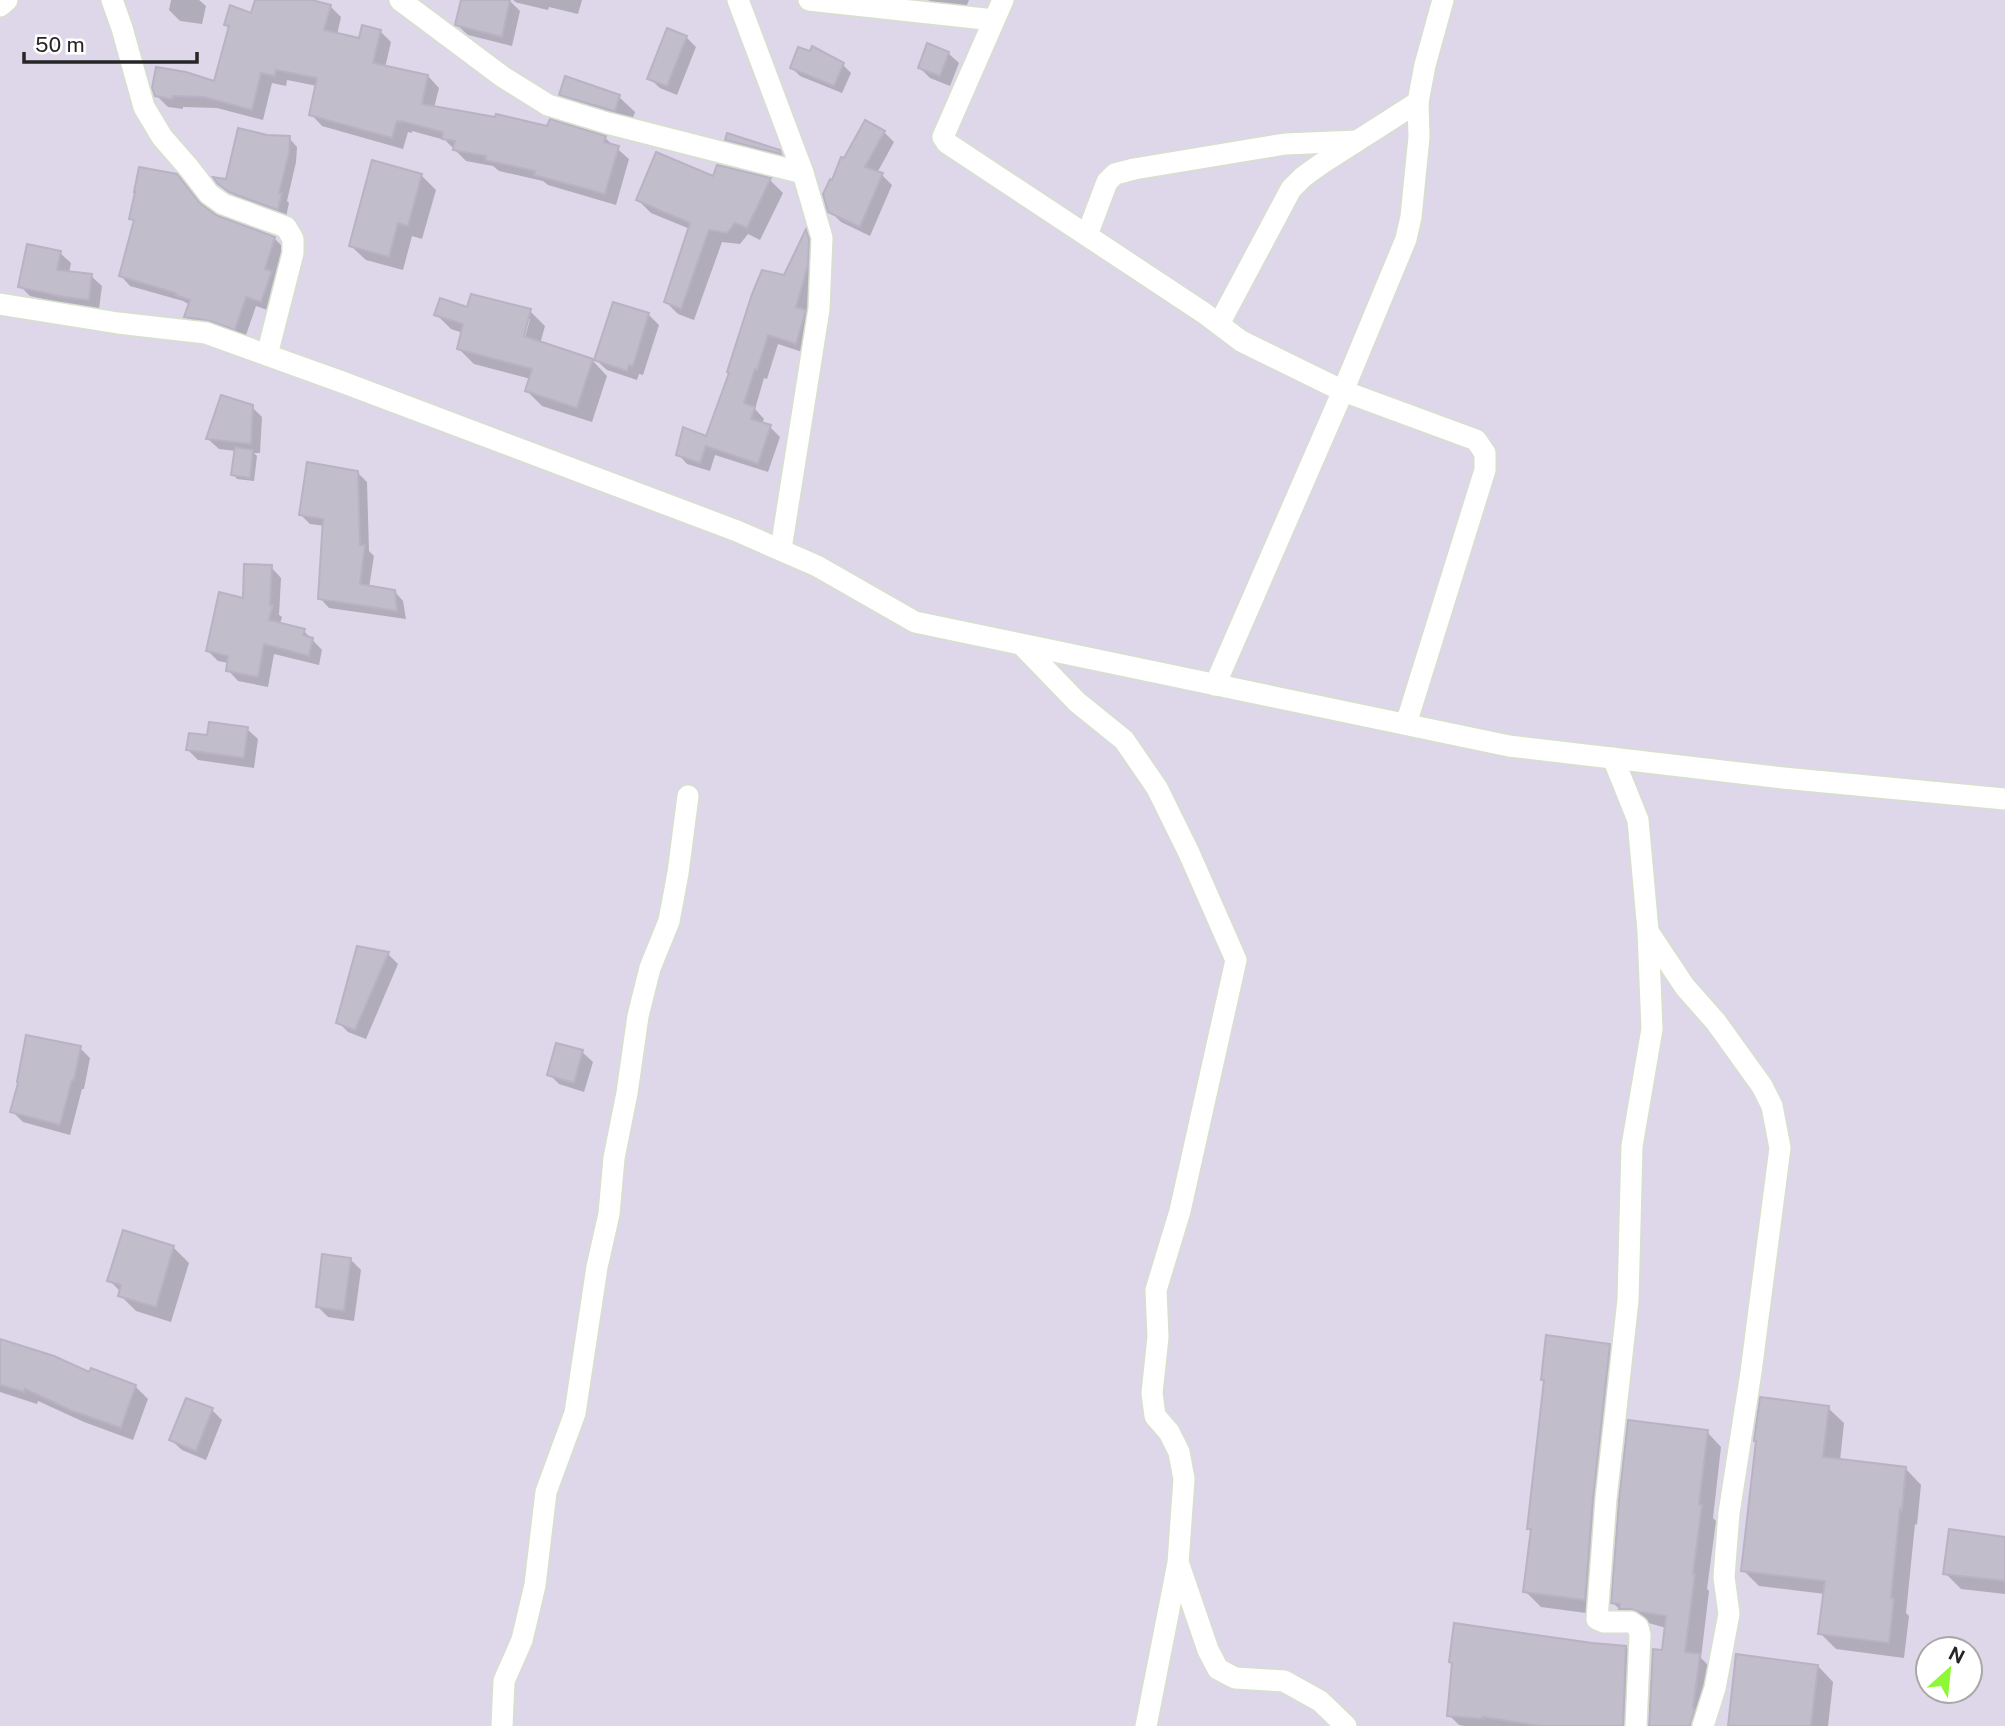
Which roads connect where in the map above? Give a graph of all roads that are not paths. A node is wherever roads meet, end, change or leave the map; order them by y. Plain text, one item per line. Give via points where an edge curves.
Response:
1 (7, 0) edge
2 (400, 0) edge
3 (738, 0) edge
4 (809, 0) edge
5 (1003, 0) edge
6 (1442, 0) edge
7 (115, 3) edge
8 (0, 6) edge
9 (994, 20) junction
10 (1418, 102) junction
11 (1357, 141) junction
12 (803, 173) junction
13 (1087, 235) junction
14 (0, 304) edge
15 (1219, 324) junction
16 (267, 355) junction
17 (1343, 391) junction
18 (781, 550) junction
19 (1022, 645) junction
20 (1215, 685) junction
21 (1406, 724) junction
22 (1613, 758) junction
23 (688, 796) dead end
24 (2005, 800) edge
25 (1648, 931) junction
26 (1178, 1563) junction
27 (502, 1726) edge
28 (1146, 1726) edge
29 (1346, 1726) edge
30 (1636, 1726) edge
31 (1703, 1726) edge

1 - 8 street
2 - 12 street via 548,105
3 - 12 street
4 - 9 street
5 - 9 street
6 - 10 street
7 - 16 street via 144,107 162,137 209,194 223,204 286,227 293,239
9 - 13 street via 943,137
10 - 11 street
10 - 17 street via 1409,228
11 - 13 street via 1285,144 1115,174 1107,182
11 - 15 street via 1292,189
12 - 18 street via 822,238 819,309
13 - 15 street
14 - 16 street via 206,333
15 - 17 street via 1241,341
16 - 18 street
17 - 20 street
17 - 21 street via 1476,440 1485,453 1485,470
18 - 19 street via 915,622
19 - 20 street
19 - 26 street via 1077,702 1124,740 1157,788 1236,960 1180,1211 1156,1290 1155,1416 1179,1452 1184,1479
20 - 21 street
21 - 22 street via 1509,746
22 - 24 street
22 - 25 street via 1638,820
23 - 27 street via 669,921 638,1016 575,1413 546,1492 535,1585 522,1640 504,1681
25 - 30 street via 1652,1029 1632,1146 1628,1300 1597,1609 1597,1619 1632,1622 1638,1628
25 - 31 street via 1762,1086 1772,1106 1780,1148 1729,1513 1724,1577 1729,1614
26 - 28 street
26 - 29 street via 1218,1669 1235,1678 1284,1681 1320,1702

